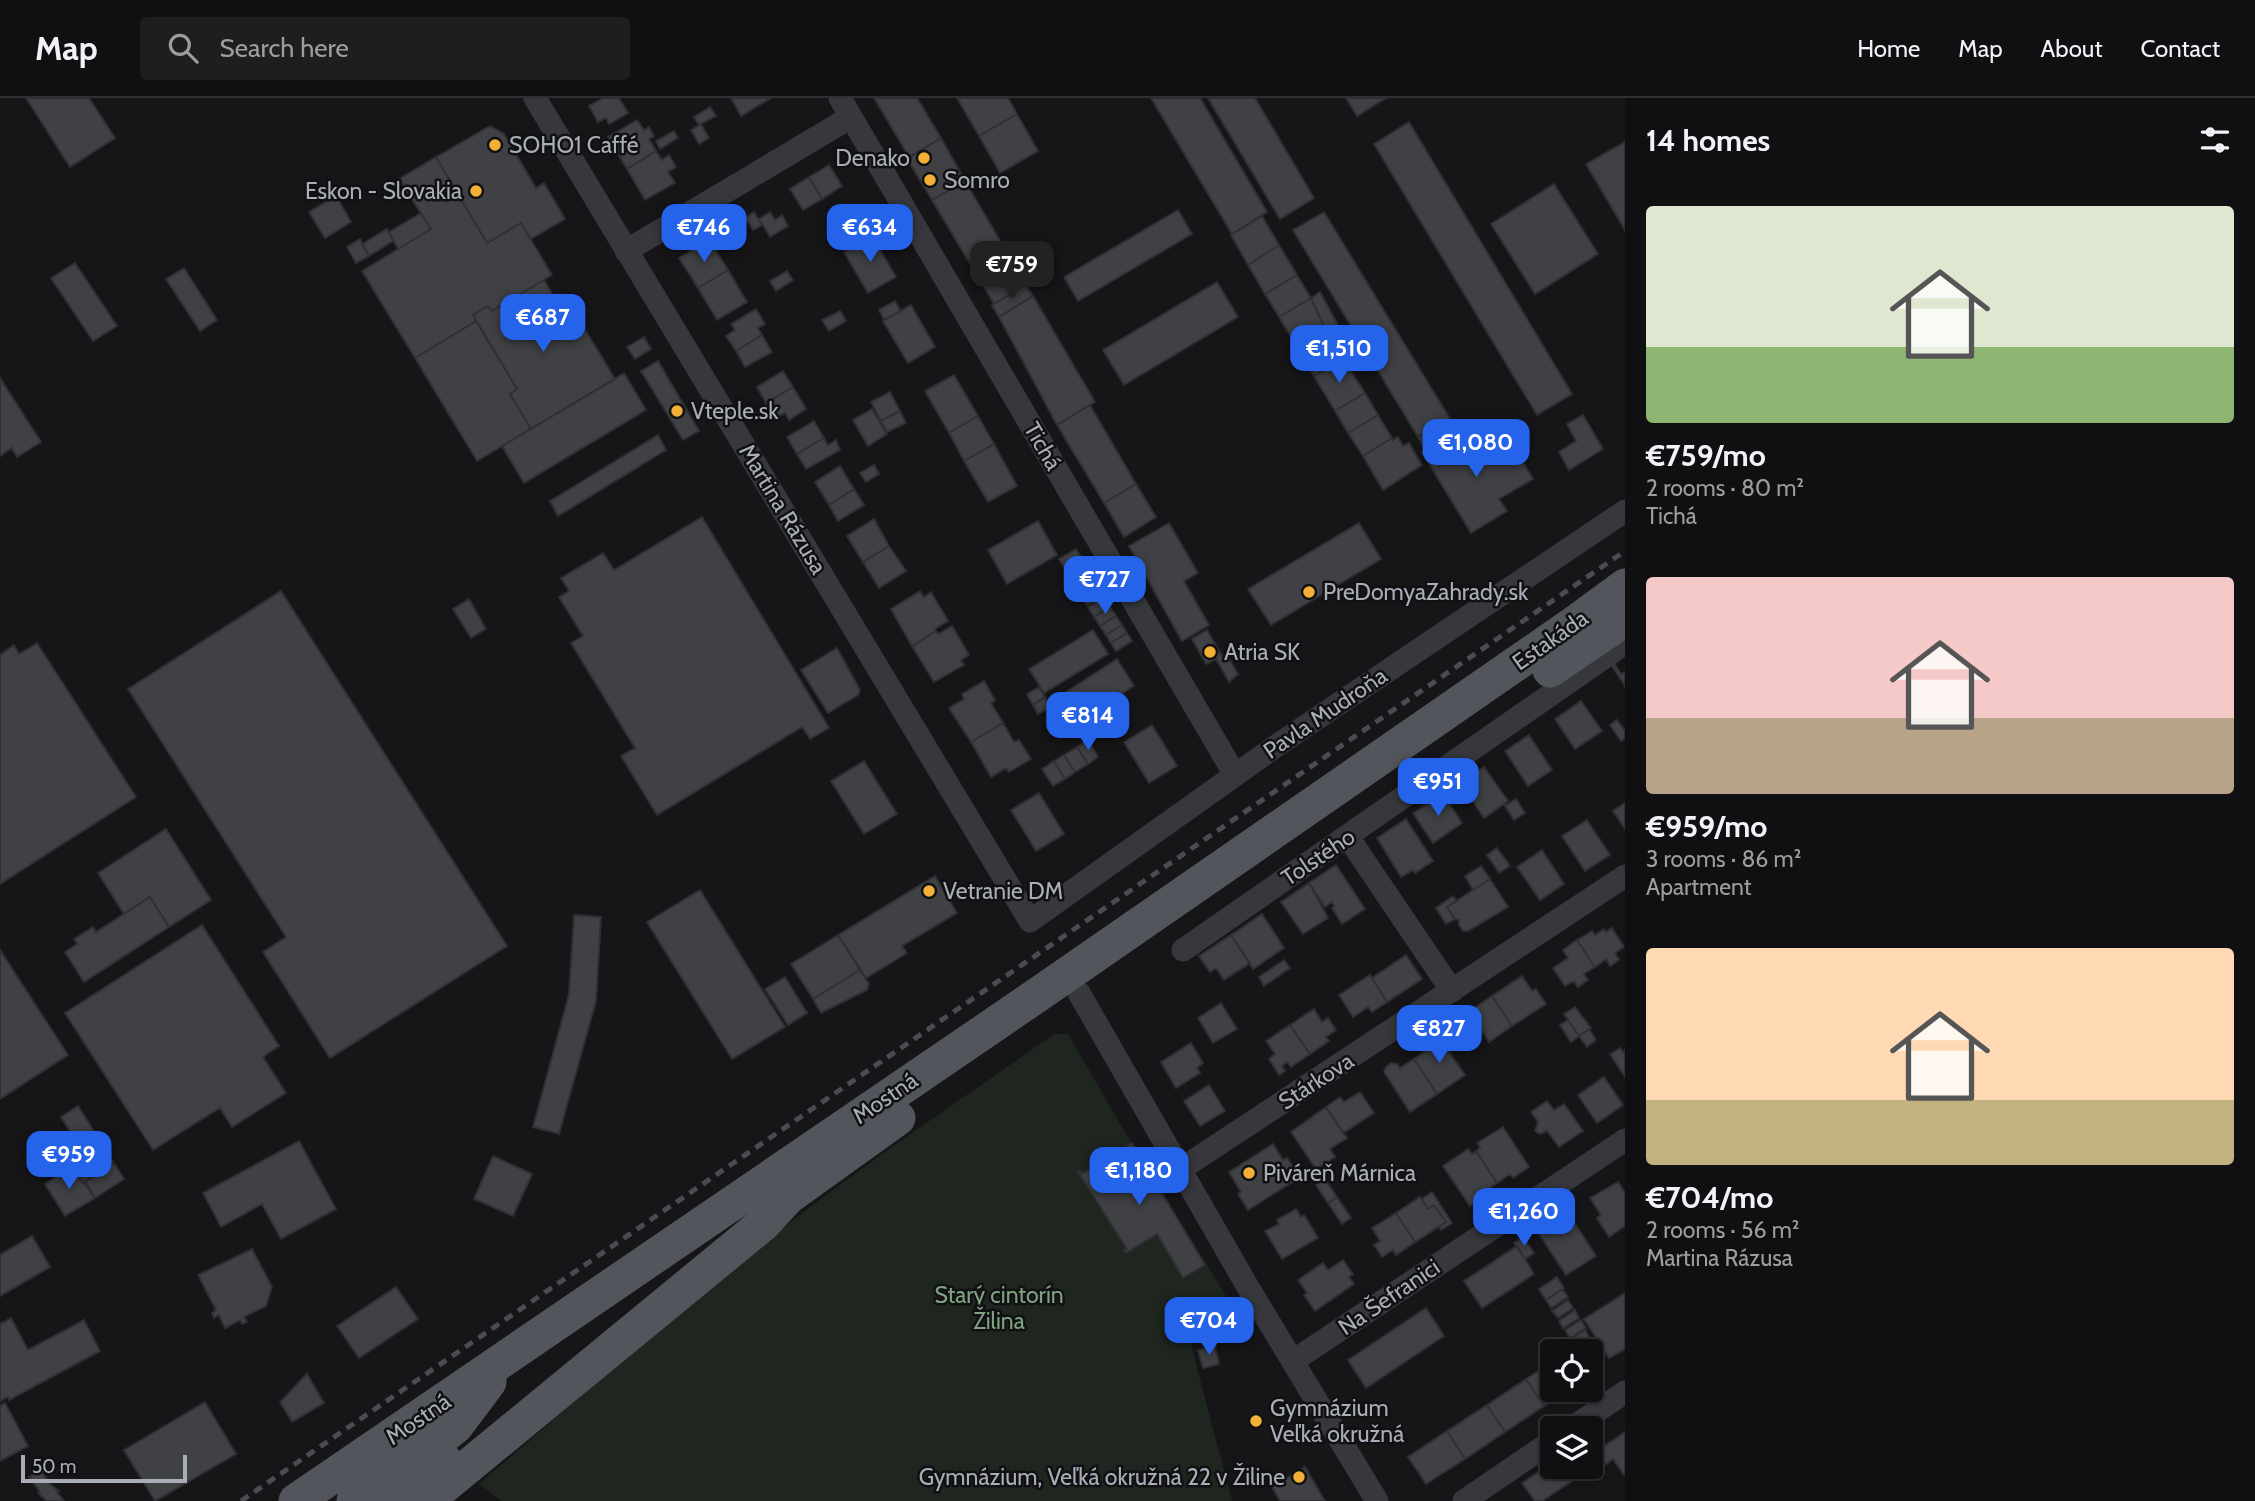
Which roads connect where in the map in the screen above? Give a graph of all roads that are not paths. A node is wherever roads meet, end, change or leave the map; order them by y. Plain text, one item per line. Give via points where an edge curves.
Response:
1 (535, 98) edge
2 (845, 108) edge
3 (626, 251) junction
4 (1625, 511) edge
5 (1625, 586) edge
6 (1625, 618) edge
7 (1625, 643) edge
8 (1480, 704) junction
9 (1236, 775) junction
10 (1348, 837) junction
11 (1625, 876) edge
12 (1030, 921) joint
13 (1183, 950) dead end
14 (1452, 991) junction
15 (1079, 993) junction
16 (1625, 1140) edge
17 (1181, 1169) junction
18 (788, 1197) junction
19 (506, 1359) junction
20 (1293, 1361) junction
21 (1625, 1392) edge
22 (1590, 1416) edge
23 (1540, 1449) edge
24 (296, 1501) edge
25 (354, 1501) edge
26 (388, 1501) edge
27 (426, 1501) edge
28 (1377, 1501) edge
29 (1464, 1501) edge

1 - 3 street, Martina Rázusa
2 - 3 street, Tichá
2 - 9 street, Tichá
3 - 12 street, Martina Rázusa
4 - 9 street, Pavla Mudroňa
5 - 8 main road, Estakáda
6 - 8 main road, Estakáda
7 - 10 street, Tolstého
8 - 15 main road, Mostná
8 - 19 main road, Mostná
9 - 12 street, Pavla Mudroňa
10 - 13 street, Tolstého
10 - 14 street
11 - 14 street, Stárkova
14 - 17 street, Stárkova
15 - 17 street
15 - 18 main road, Mostná
16 - 20 street, Na Šefranici
17 - 20 street
18 - 26 main road via 752,1213
18 - 27 main road, Mostná via 763,1224
19 - 24 main road, Mostná
19 - 25 main road via 456,1426
20 - 28 street
21 - 22 street
23 - 29 street

